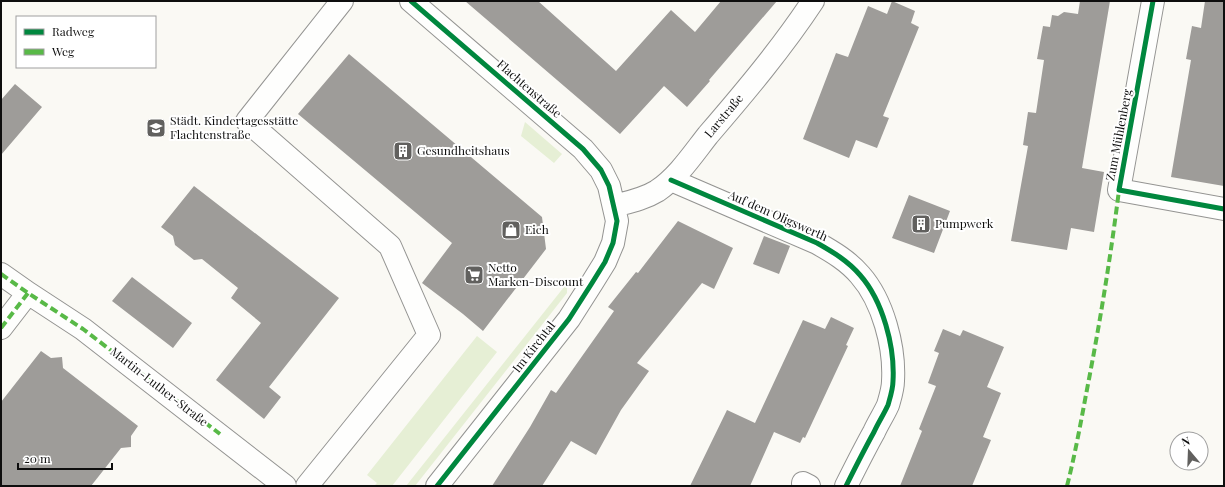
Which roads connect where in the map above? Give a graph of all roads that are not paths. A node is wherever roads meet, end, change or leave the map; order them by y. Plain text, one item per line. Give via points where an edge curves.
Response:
1 (342, 1) edge
2 (411, 1) edge
3 (813, 1) edge
4 (1153, 1) edge
5 (671, 180) junction
6 (614, 206) junction
7 (1224, 209) edge
8 (1, 274) edge
9 (28, 293) junction
10 (1, 328) edge
11 (285, 486) edge
12 (307, 486) edge
13 (437, 486) edge
14 (846, 486) edge

1 - 12 street via 247,121 390,246 429,335
2 - 6 street, Flachtenstraße via 583,149 602,170
3 - 5 street, Larstraße via 775,54
4 - 7 street, Zum Mühlenberg via 1119,190
5 - 6 street, Larstraße via 637,200
5 - 14 street, Auf dem Oligswerth via 831,250 872,290 889,339 894,365 893,383 887,406
6 - 13 street, Im Kirchtal via 616,221 613,243 592,283 569,319
8 - 9 street, Martin-Luther-Straße
9 - 10 street
9 - 11 street, Martin-Luther-Straße via 83,329

